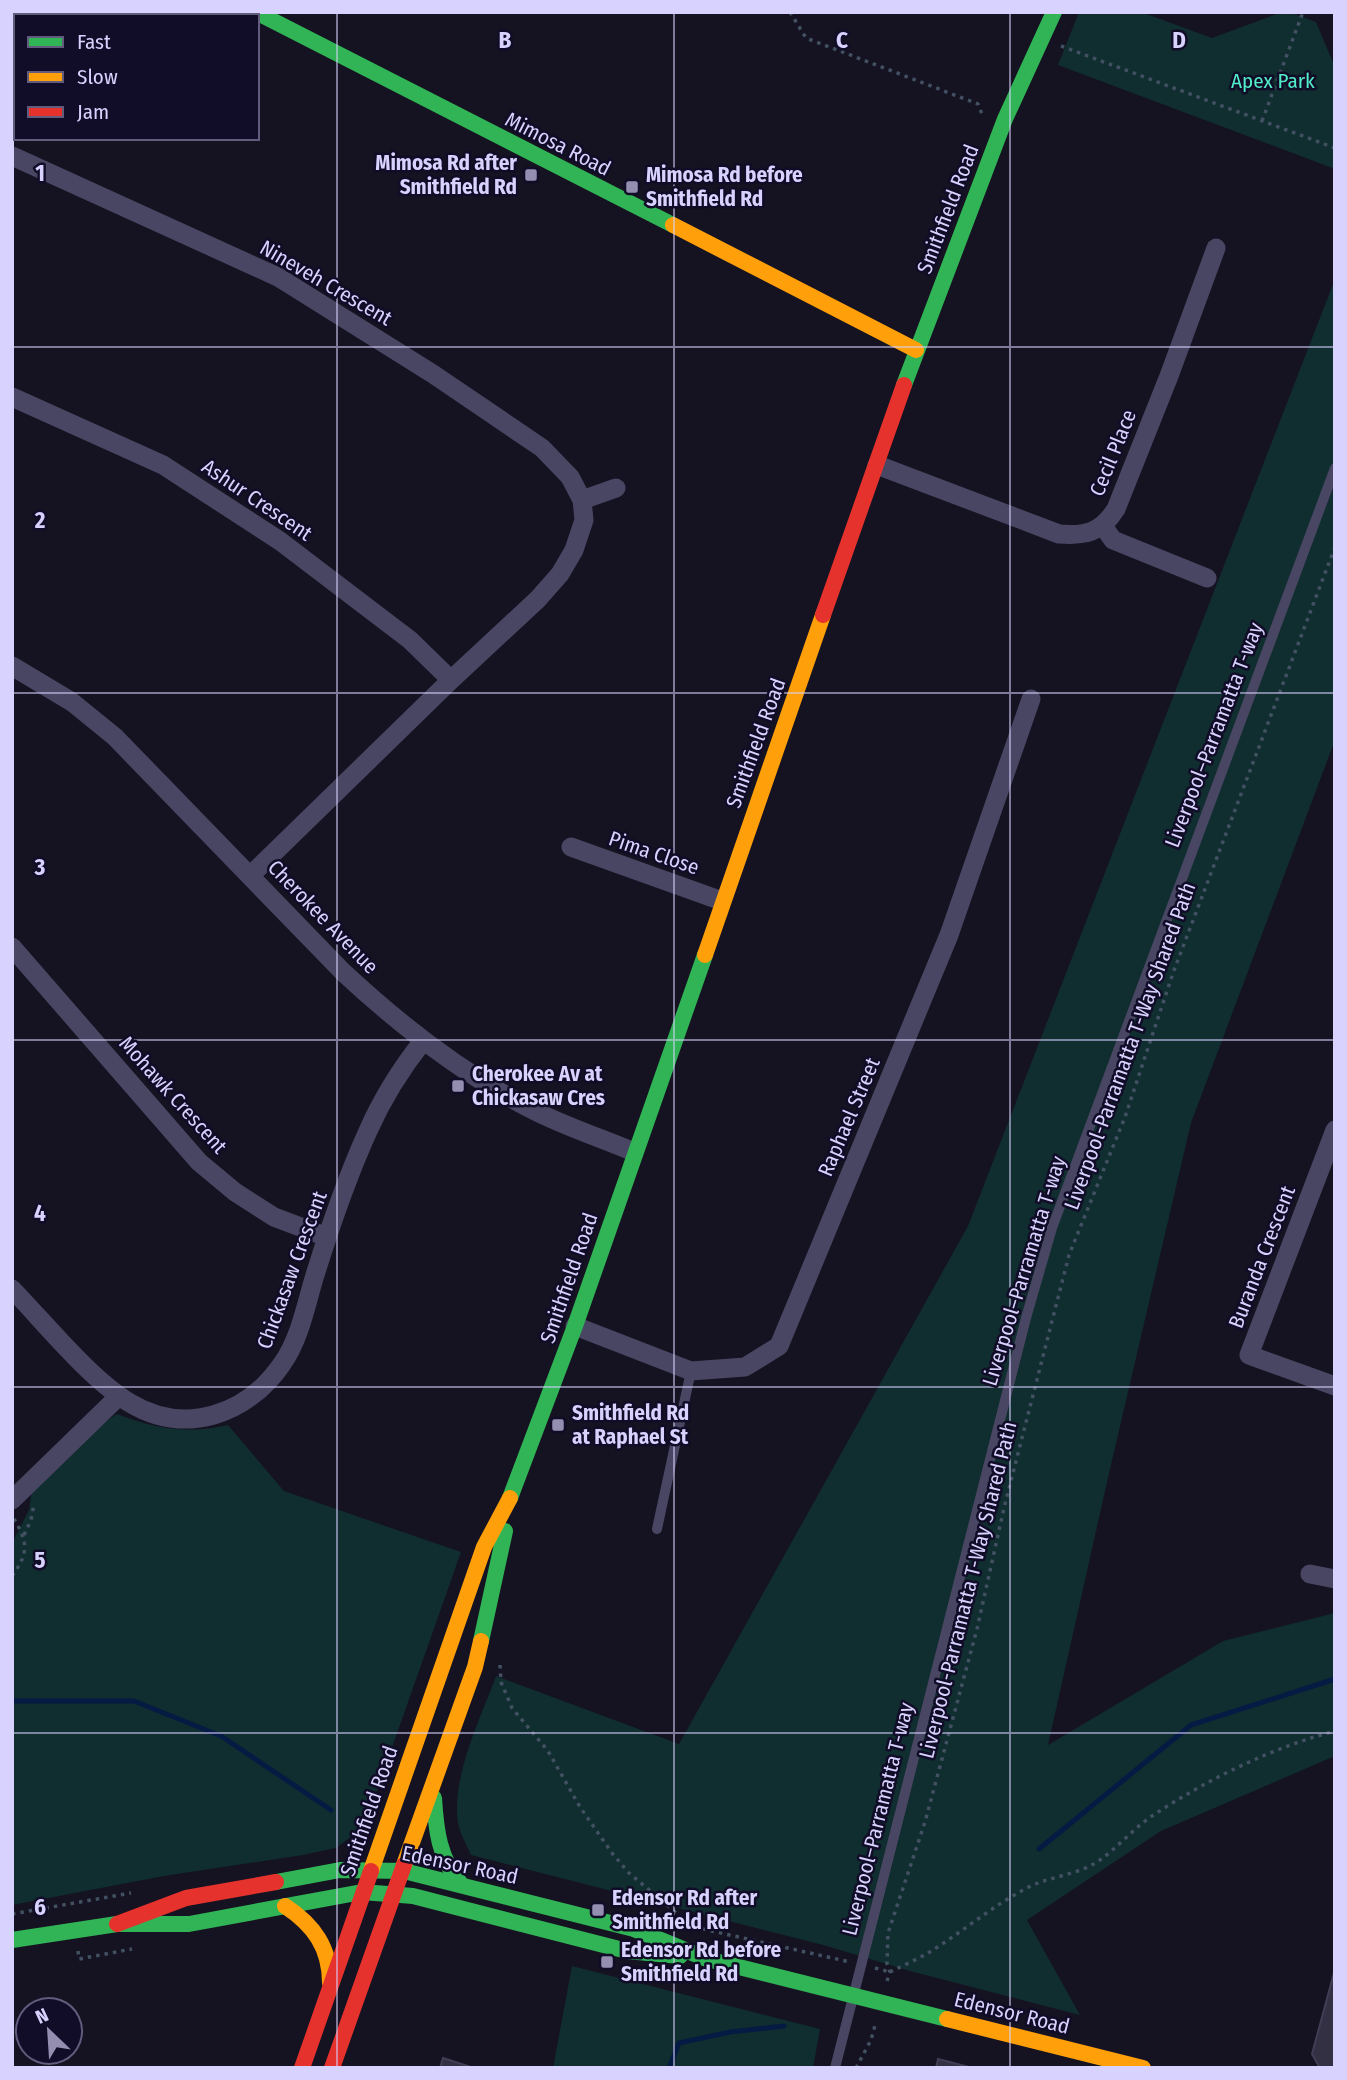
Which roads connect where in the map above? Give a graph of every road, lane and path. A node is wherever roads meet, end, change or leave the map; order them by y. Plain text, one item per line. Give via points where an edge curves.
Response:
1 (256, 12) edge
2 (790, 12) edge
3 (1054, 12) edge
4 (1303, 12) edge
5 (1056, 58) dead end
6 (984, 117) dead end
7 (1262, 121) junction
8 (1335, 148) edge
9 (12, 156) edge
10 (1216, 248) dead end
11 (916, 350) junction
12 (12, 397) edge
13 (877, 465) junction
14 (1335, 468) edge
15 (616, 488) dead end
16 (582, 500) junction
17 (1103, 526) junction
18 (1335, 547) edge
19 (1207, 578) dead end
20 (12, 666) edge
21 (451, 680) junction
22 (1031, 699) dead end
23 (571, 847) dead end
24 (251, 875) junction
25 (722, 901) junction
26 (12, 947) edge
27 (423, 1041) junction
28 (1335, 1130) edge
29 (634, 1152) junction
30 (327, 1237) junction
31 (12, 1289) edge
32 (575, 1326) junction
33 (691, 1371) junction
34 (1335, 1386) edge
35 (119, 1396) junction
36 (512, 1493) junction
37 (12, 1500) edge
38 (12, 1516) edge
39 (657, 1530) dead end
40 (1310, 1574) dead end
41 (12, 1576) edge
42 (1335, 1579) edge
43 (499, 1656) dead end
44 (1335, 1731) edge
45 (434, 1788) junction
46 (371, 1870) junction
47 (404, 1871) junction
48 (461, 1884) junction
49 (362, 1892) junction
50 (394, 1894) junction
51 (285, 1906) junction
52 (117, 1924) junction
53 (693, 1927) dead end
54 (12, 1940) edge
55 (707, 1959) junction
56 (330, 1993) junction
57 (853, 1995) junction
58 (871, 2040) dead end
59 (302, 2068) edge
60 (332, 2068) edge
61 (835, 2068) edge
62 (856, 2068) edge
63 (1143, 2068) edge

1 - 11 main road, Mimosa Road
2 - 6 path via 806,38 978,104
3 - 11 main road, Smithfield Road via 1005,119
4 - 7 path
5 - 7 path via 1061,46
7 - 8 path
9 - 16 street, Nineveh Crescent via 278,278 542,448 570,477
10 - 17 street, Cecil Place via 1116,509
11 - 13 main road, Smithfield Road
12 - 21 street, Ashur Crescent via 175,472 280,541 410,640
13 - 17 street, Cecil Place via 1059,534 1079,536
13 - 25 main road, Smithfield Road
14 - 57 lane, Liverpool–Parramatta T-way via 1049,1238
15 - 16 street
16 - 21 street via 584,520 560,575
17 - 19 street via 1113,540
18 - 44 path, Liverpool-Parramatta T-Way Shared Path via 1173,973 1125,1117 1069,1255 977,1629 925,1822 888,1933 890,1972 927,1954 1029,1886 1099,1861 1153,1816 1223,1776 1306,1738
20 - 24 street, Cherokee Avenue via 95,719
21 - 24 street
22 - 33 street, Raphael Street via 949,935 779,1346 745,1367
23 - 25 street, Pima Close
24 - 27 street, Cherokee Avenue via 343,972
25 - 29 main road, Smithfield Road
26 - 30 street, Mohawk Crescent via 198,1161 274,1217
27 - 29 street, Cherokee Avenue via 513,1100
27 - 30 street, Chickasaw Crescent via 393,1080 367,1131
28 - 34 street, Buranda Crescent via 1249,1355
29 - 32 main road, Smithfield Road
30 - 35 street, Chickasaw Crescent via 289,1351 247,1402 220,1415 181,1419 142,1410
31 - 35 street, Chickasaw Crescent
32 - 33 street, Raphael Street
32 - 36 main road, Smithfield Road
33 - 39 lane
35 - 37 street
36 - 45 main road, Smithfield Road via 475,1667
36 - 46 main road, Smithfield Road via 484,1546
38 - 41 path via 24,1535 25,1549
40 - 42 street
43 - 53 path via 512,1708 548,1751 611,1853
45 - 47 main road, Smithfield Road
45 - 48 main road via 439,1847
46 - 47 main road, Edensor Road
46 - 49 main road, Smithfield Road
46 - 52 main road, Edensor Road via 340,1870 187,1898
47 - 48 main road, Edensor Road
47 - 50 main road, Smithfield Road
48 - 55 main road, Edensor Road via 634,1928
49 - 50 main road, Edensor Road
49 - 51 main road, Edensor Road
49 - 56 main road, Smithfield Road
50 - 55 main road, Edensor Road via 627,1951
50 - 60 main road, Smithfield Road
51 - 52 main road, Edensor Road via 189,1924
51 - 56 main road via 300,1915 324,1944 331,1968
52 - 54 main road, Edensor Road
55 - 57 main road, Edensor Road
56 - 59 main road, Smithfield Road
57 - 61 lane, Liverpool–Parramatta T-way
57 - 63 main road, Edensor Road
58 - 62 path

